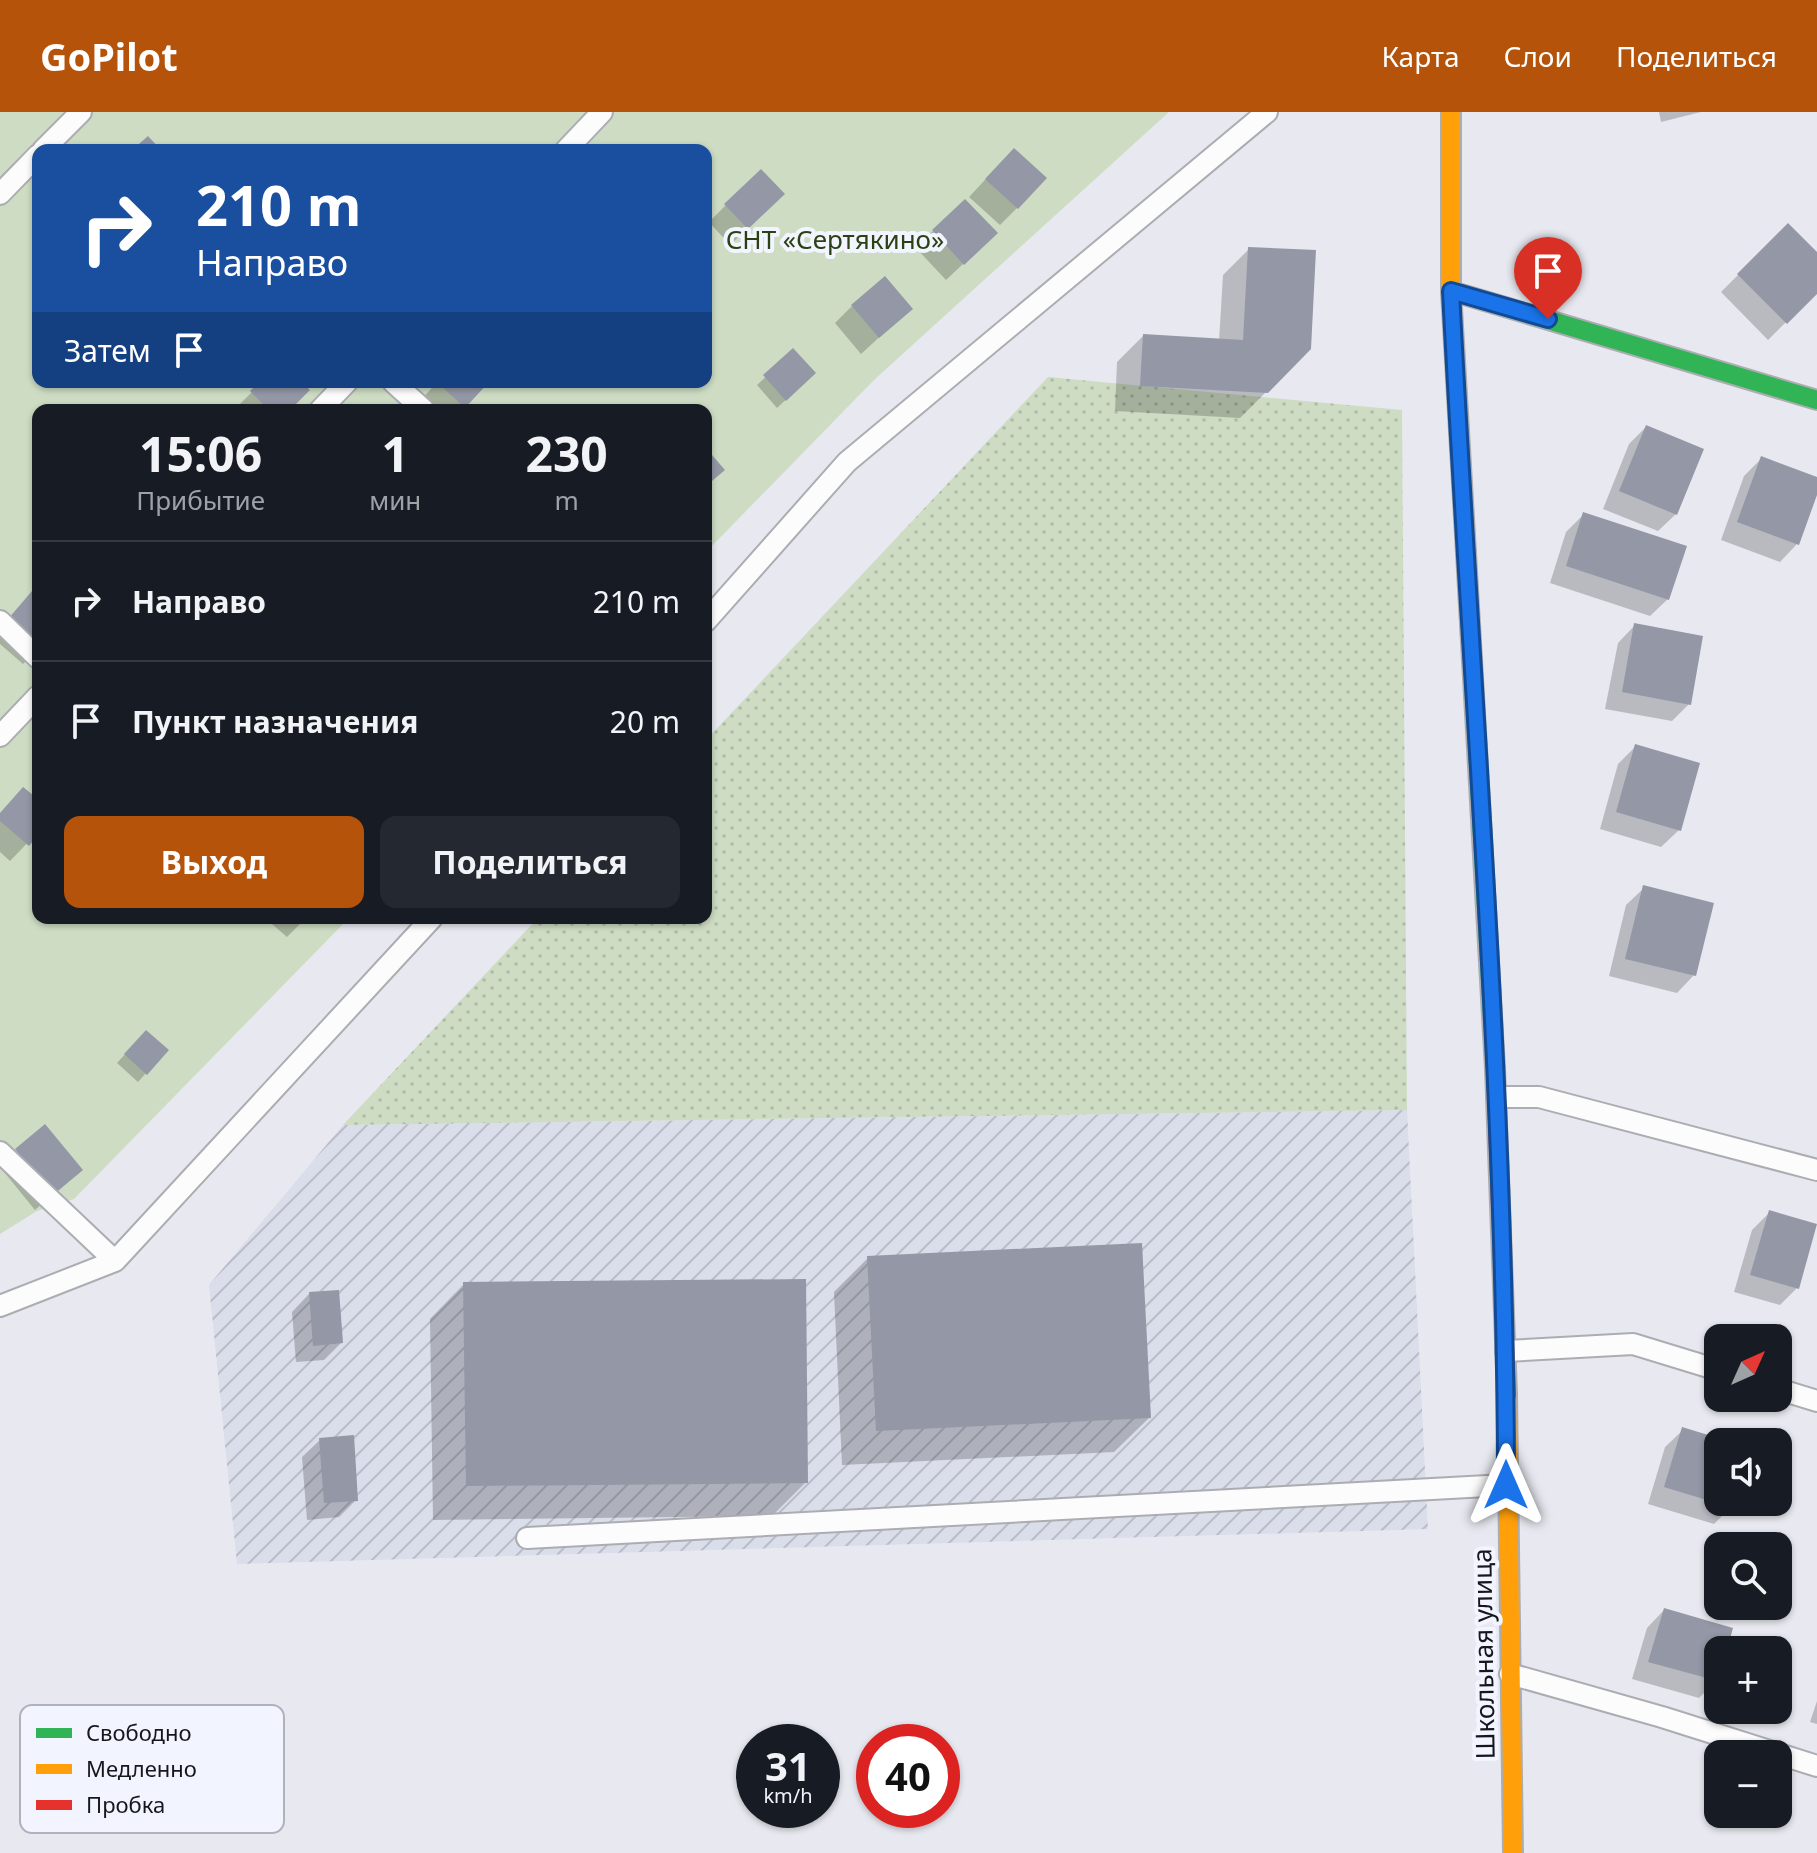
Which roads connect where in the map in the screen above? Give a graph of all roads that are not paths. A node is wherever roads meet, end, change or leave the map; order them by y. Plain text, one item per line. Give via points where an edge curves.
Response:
1 (81, 112) edge
2 (602, 112) edge
3 (1267, 112) edge
4 (1451, 112) edge
5 (49, 144) edge
6 (572, 144) edge
7 (32, 161) edge
8 (0, 194) edge
9 (1451, 291) junction
10 (341, 388) edge
11 (400, 388) edge
12 (1817, 400) edge
13 (326, 404) edge
14 (417, 404) edge
15 (712, 614) edge
16 (0, 621) edge
17 (32, 652) edge
18 (32, 702) edge
19 (0, 736) edge
20 (426, 924) edge
21 (1497, 1097) junction
22 (0, 1152) edge
23 (1817, 1170) edge
24 (115, 1261) junction
25 (0, 1306) edge
26 (1506, 1351) junction
27 (1704, 1366) edge
28 (1792, 1393) edge
29 (1817, 1401) edge
30 (1506, 1485) junction
31 (527, 1538) dead end
32 (1510, 1674) junction
33 (1817, 1766) edge
34 (1513, 1853) edge

1 - 5 lane
2 - 6 lane
3 - 15 lane via 847,462
4 - 9 street, Школьная улица
7 - 8 lane
9 - 12 street
9 - 21 street, Школьная улица
10 - 13 lane
11 - 14 lane
16 - 17 lane
18 - 19 lane
20 - 24 lane
21 - 23 lane via 1539,1097
21 - 26 street, Школьная улица
22 - 24 lane
24 - 25 lane
26 - 27 lane via 1633,1344
26 - 30 street, Школьная улица
28 - 29 lane
30 - 31 lane
30 - 32 street, Школьная улица
32 - 33 lane
32 - 34 street, Школьная улица

